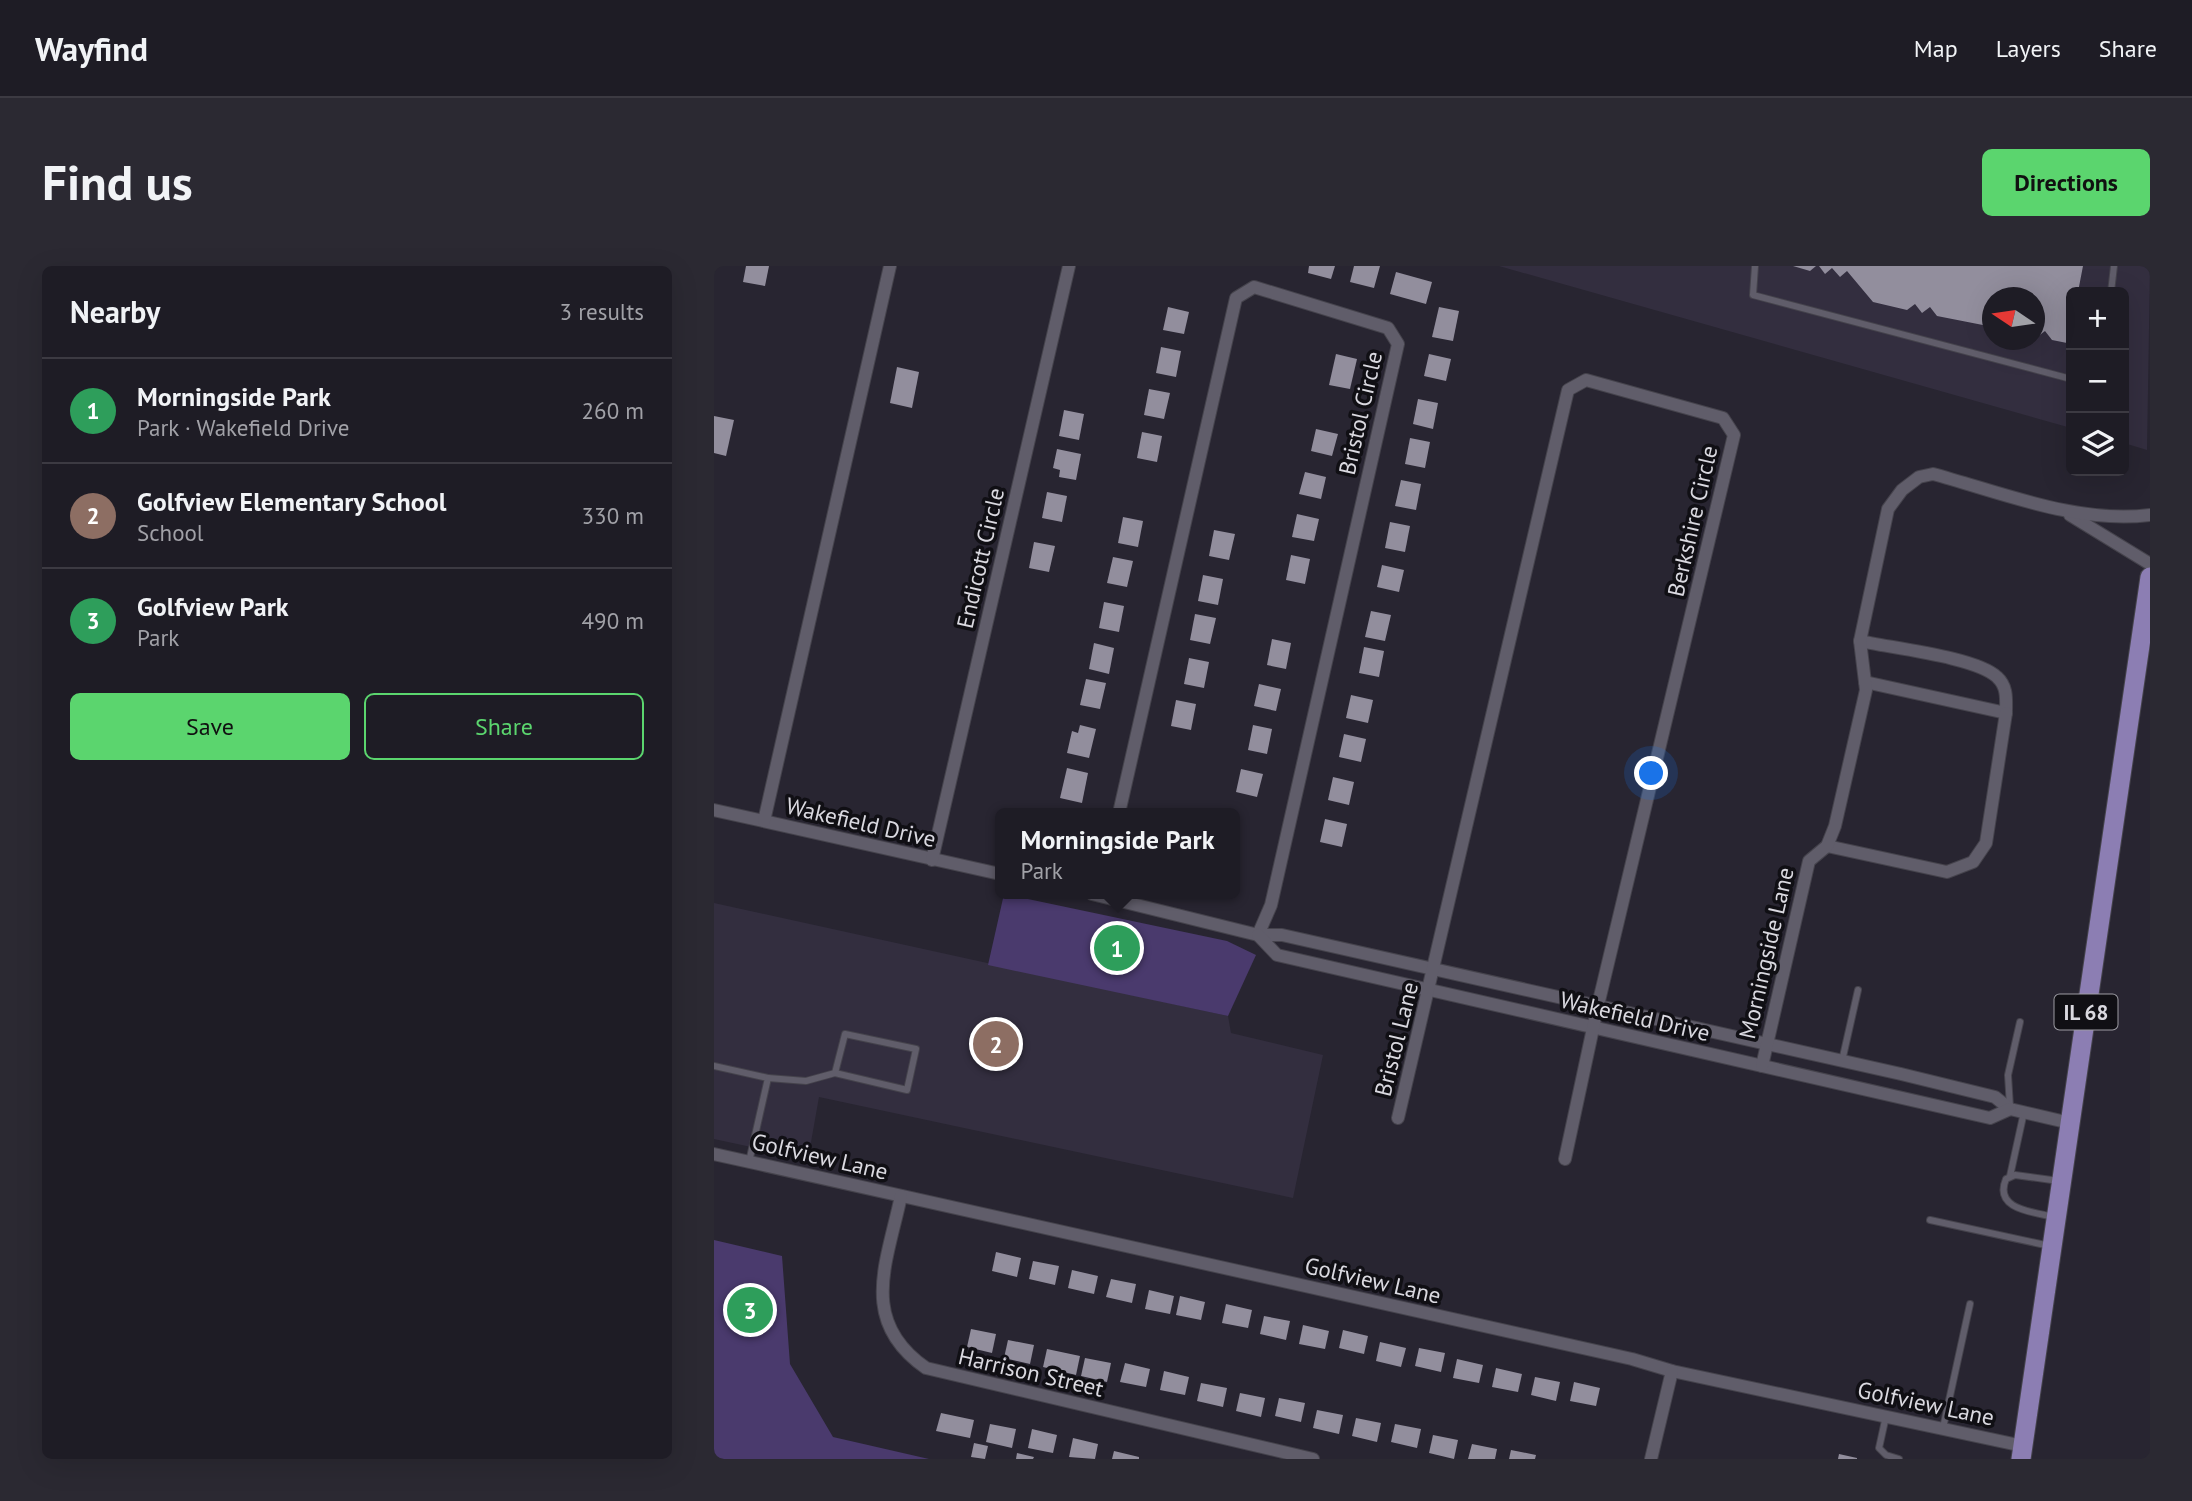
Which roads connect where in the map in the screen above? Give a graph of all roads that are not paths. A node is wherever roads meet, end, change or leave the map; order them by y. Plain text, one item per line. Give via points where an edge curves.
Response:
1 (890, 266) edge
2 (1069, 266) edge
3 (1755, 266) edge
4 (2114, 266) edge
5 (2112, 287) edge
6 (2066, 378) edge
7 (2058, 508) junction
8 (2150, 515) edge
9 (2150, 564) edge
10 (2150, 577) edge
11 (1860, 641) junction
12 (1865, 681) junction
13 (2006, 713) junction
14 (1120, 808) edge
15 (714, 810) edge
16 (764, 821) junction
17 (1827, 846) junction
18 (932, 860) junction
19 (995, 873) edge
20 (1117, 899) edge
21 (1258, 936) junction
22 (1434, 970) junction
23 (1858, 990) dead end
24 (1429, 992) junction
25 (1598, 1005) junction
26 (2020, 1022) dead end
27 (1593, 1028) junction
28 (1766, 1044) junction
29 (1843, 1061) junction
30 (714, 1066) edge
31 (1762, 1066) junction
32 (1887, 1071) junction
33 (835, 1073) junction
34 (768, 1078) junction
35 (1882, 1093) junction
36 (2010, 1109) junction
37 (2024, 1112) junction
38 (1398, 1118) dead end
39 (2070, 1123) junction
40 (714, 1154) edge
41 (1565, 1158) dead end
42 (749, 1162) junction
43 (2010, 1176) junction
44 (2062, 1181) junction
45 (901, 1196) junction
46 (2056, 1217) junction
47 (1930, 1220) dead end
48 (2052, 1246) junction
49 (1970, 1304) dead end
50 (1672, 1371) junction
51 (1886, 1416) junction
52 (1943, 1428) junction
53 (2022, 1452) edge
54 (1312, 1459) edge
55 (1651, 1459) edge
56 (1899, 1459) edge

1 - 16 street
2 - 18 street, Endicott Circle
3 - 6 lane via 1754,295
4 - 5 lane
7 - 8 street, Morningside Lane via 2087,515
7 - 9 street, Morningside Lane
7 - 11 street, Morningside Lane via 1933,474 1919,477 1888,509
10 - 39 main road, IL 68
11 - 12 street, Morningside Lane
11 - 13 street via 1978,665 1998,677 2006,691
12 - 13 street
12 - 17 street, Morningside Lane
13 - 17 street via 1986,843 1973,862 1948,872
14 - 21 street, Bristol Circle via 1236,298 1254,287 1388,328 1398,344 1271,905
15 - 16 street, Wakefield Drive
16 - 18 street, Wakefield Drive
17 - 28 street, Morningside Lane via 1809,861
18 - 19 street, Wakefield Drive
20 - 21 street, Wakefield Drive
21 - 22 street, Wakefield Drive via 1282,935
21 - 24 street, Wakefield Drive via 1277,955
22 - 24 street, Bristol Lane
22 - 25 street, Wakefield Drive
22 - 25 street, Berkshire Circle via 1568,390 1586,380 1723,418 1734,435
23 - 29 lane
24 - 27 street, Wakefield Drive
24 - 38 street, Bristol Lane
25 - 27 street, Berkshire Circle
25 - 28 street, Wakefield Drive
26 - 36 lane via 2008,1075
27 - 31 street, Wakefield Drive
27 - 41 street, Berkshire Circle
28 - 29 street, Wakefield Drive
28 - 31 street, Morningside Lane
29 - 32 street, Wakefield Drive
30 - 34 lane
31 - 35 street, Wakefield Drive
32 - 35 street
32 - 36 street, Wakefield Drive via 1995,1097
33 - 33 lane via 907,1090 916,1049 845,1034
33 - 34 lane via 806,1081
34 - 42 lane
35 - 36 street, Wakefield Drive via 1990,1118
36 - 37 street, Wakefield Drive
37 - 39 street, Wakefield Drive
37 - 43 lane
39 - 44 main road, IL 68
40 - 42 street, Golfview Lane
42 - 45 street, Golfview Lane
43 - 44 lane
43 - 46 lane via 2003,1190 2010,1204
44 - 46 main road, IL 68
45 - 50 street, Golfview Lane
45 - 54 street, Harrison Street via 883,1280 882,1310 897,1343 926,1368
46 - 48 main road, IL 68
47 - 48 lane
48 - 53 main road, IL 68
49 - 52 lane
50 - 51 street, Golfview Lane
50 - 55 street
51 - 52 street, Golfview Lane
51 - 56 lane via 1879,1448
52 - 53 street, Golfview Lane

